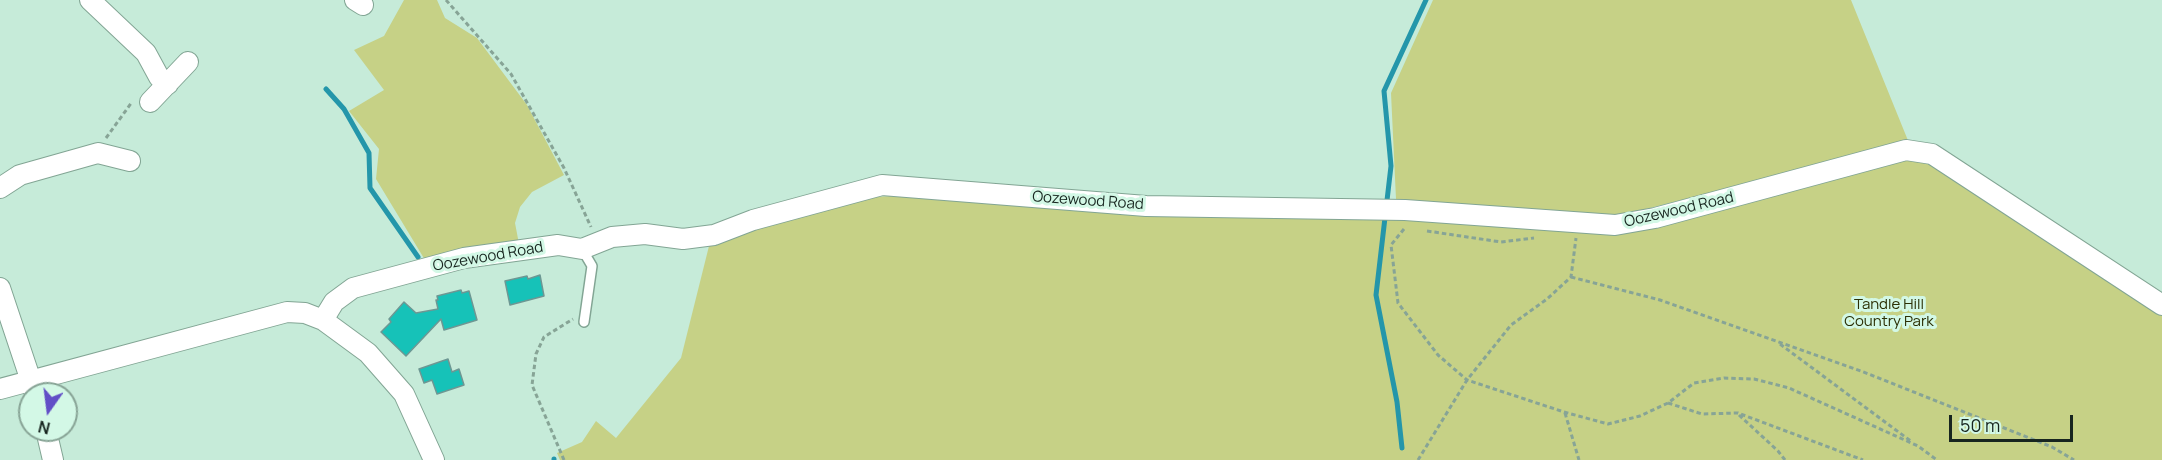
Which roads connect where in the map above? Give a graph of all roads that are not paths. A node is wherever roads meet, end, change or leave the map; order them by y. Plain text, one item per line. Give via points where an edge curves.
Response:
1 (97, 2) edge
2 (188, 62) dead end
3 (168, 84) junction
4 (150, 102) road end
5 (130, 161) dead end
6 (0, 188) edge
7 (590, 245) junction
8 (0, 288) edge
9 (2162, 305) edge
10 (585, 318) road end
11 (323, 320) junction
12 (31, 382) edge
13 (53, 382) edge
14 (18, 388) edge
15 (0, 389) edge
16 (49, 442) edge
17 (53, 460) edge
18 (434, 460) edge

1 - 3 street via 146,53 159,77
2 - 3 street
3 - 4 street
5 - 6 street via 98,153 20,175
7 - 9 street, Oozewood Road via 612,237 645,234 683,239 714,235 753,220 882,185 1146,206 1615,225 1655,218 1906,150 1932,154
7 - 10 lane via 592,266
7 - 11 street, Oozewood Road via 558,245 464,258 353,288 334,302
8 - 12 street
11 - 13 street via 287,312
11 - 18 street via 368,353 404,394
14 - 15 street
16 - 17 street

